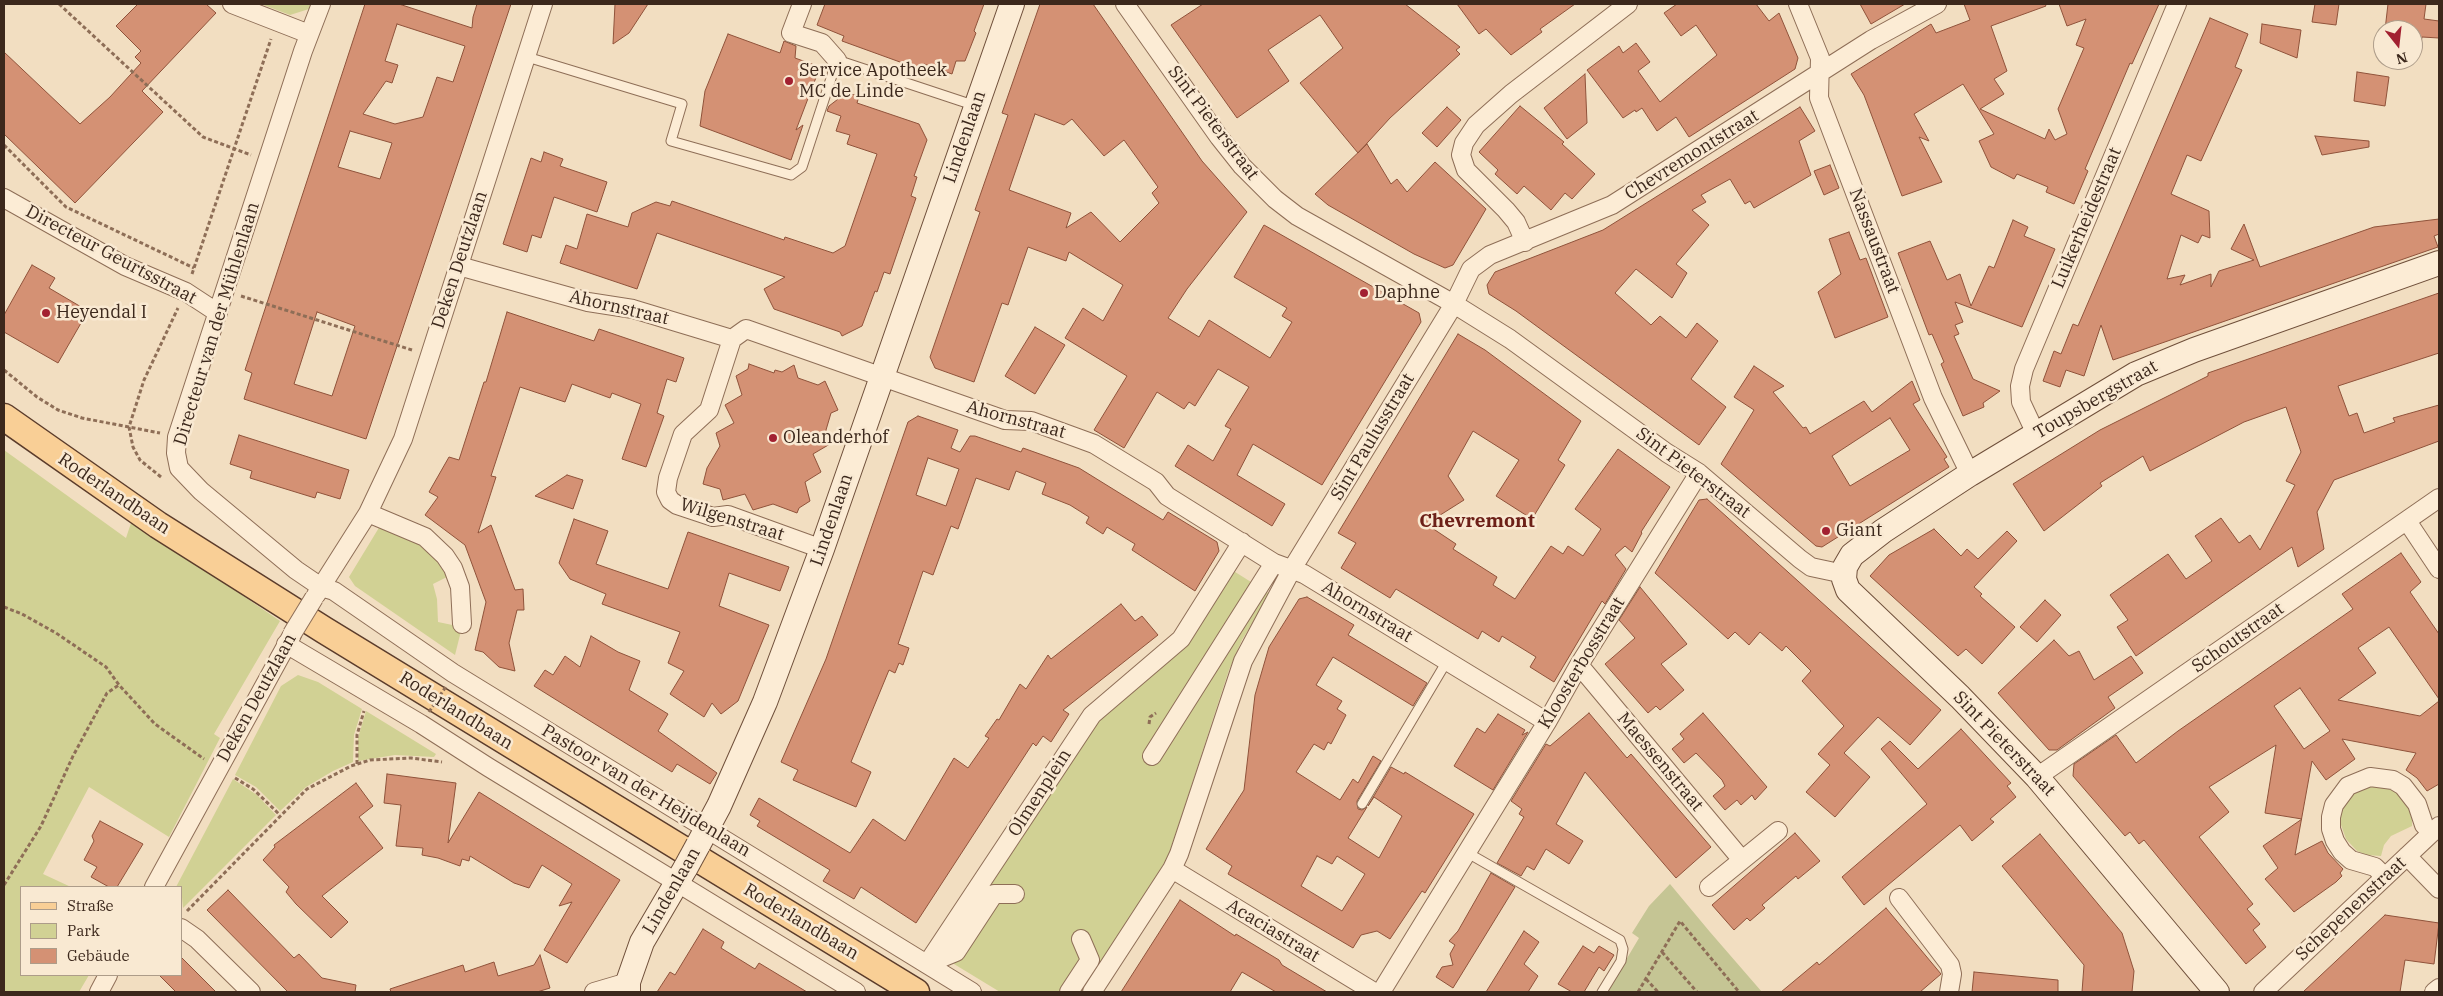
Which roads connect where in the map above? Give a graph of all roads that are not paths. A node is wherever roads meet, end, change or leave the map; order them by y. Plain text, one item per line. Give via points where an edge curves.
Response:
1 (232, 4) edge
2 (321, 4) edge
3 (543, 4) edge
4 (802, 4) edge
5 (1012, 4) edge
6 (1125, 4) edge
7 (1628, 4) edge
8 (1798, 4) edge
9 (1937, 4) edge
10 (2178, 4) edge
11 (309, 34) junction
12 (527, 57) junction
13 (837, 60) junction
14 (1818, 75) junction
15 (976, 106) junction
16 (4, 198) edge
17 (1525, 242) junction
18 (2439, 263) edge
19 (459, 266) junction
20 (1454, 304) junction
21 (218, 314) junction
22 (732, 339) junction
23 (882, 377) junction
24 (4, 417) edge
25 (2036, 434) junction
26 (1699, 473) junction
27 (1970, 474) junction
28 (2439, 498) edge
29 (368, 513) junction
30 (2407, 521) junction
31 (1242, 542) junction
32 (822, 550) junction
33 (1274, 563) junction
34 (2439, 569) edge
35 (1292, 570) junction
36 (1844, 574) junction
37 (318, 592) junction
38 (462, 624) dead end
39 (289, 639) junction
40 (1447, 661) junction
41 (1579, 665) junction
42 (1547, 722) junction
43 (1152, 756) dead end
44 (2037, 777) junction
45 (1362, 804) dead end
46 (2436, 830) edge
47 (1778, 831) dead end
48 (703, 837) junction
49 (1466, 852) junction
50 (2407, 856) junction
51 (1742, 860) junction
52 (1172, 869) junction
53 (681, 875) junction
54 (2385, 877) junction
55 (155, 886) edge
56 (1709, 887) dead end
57 (2439, 889) edge
58 (1015, 894) dead end
59 (1899, 898) dead end
60 (182, 929) edge
61 (1081, 938) dead end
62 (928, 964) junction
63 (107, 976) edge
64 (628, 987) edge
65 (2439, 988) edge
66 (99, 992) edge
67 (251, 992) edge
68 (594, 992) edge
69 (856, 992) edge
70 (916, 992) edge
71 (972, 992) edge
72 (1069, 992) edge
73 (1092, 992) edge
74 (1374, 992) edge
75 (1381, 992) edge
76 (1602, 992) edge
77 (1949, 992) edge
78 (2217, 992) edge
79 (2263, 992) edge
80 (2434, 992) edge

1 - 11 street
2 - 11 street, Directeur van der Mühlenlaan
3 - 12 street, Deken Deutzlaan
4 - 13 street via 792,33 822,43
5 - 15 street, Lindenlaan
6 - 20 street, Sint Pieterstraat via 1219,137 1275,199 1297,216
7 - 17 street via 1511,94 1476,125 1464,143 1461,154 1466,170 1516,222
8 - 14 street, Nassaustraat via 1820,58
9 - 14 street, Chevremontstraat via 1871,40
10 - 25 street, Luikerheidestraat via 2024,369 2020,386 2022,402
11 - 21 street, Directeur van der Mühlenlaan
12 - 13 lane via 682,104 671,141 791,174 802,167
12 - 19 street, Deken Deutzlaan
13 - 15 lane
14 - 17 street, Chevremontstraat via 1612,205
14 - 27 street, Nassaustraat via 1818,98 1932,398
15 - 23 street, Lindenlaan
16 - 21 street, Directeur Geurtsstraat via 125,266 186,292
17 - 20 street, Chevremontstraat via 1478,261
18 - 25 street, Toupsbergstraat via 2166,360 2136,374
19 - 22 street, Ahornstraat via 588,302 633,308
19 - 29 street, Deken Deutzlaan via 403,439
20 - 26 street, Sint Pieterstraat via 1510,338 1667,454
20 - 35 street, Sint Paulusstraat
21 - 37 street, Directeur van der Mühlenlaan via 177,438 179,468
22 - 23 street, Ahornstraat via 746,329
22 - 32 street, Wilgenstraat via 709,410 683,434 666,492 677,505 713,517 728,515
23 - 31 street, Ahornstraat via 1006,420 1031,421 1094,444 1156,482 1167,496
23 - 32 street, Lindenlaan
24 - 70 main road, Roderlandbaan via 158,525 324,630
25 - 27 street, Toupsbergstraat
26 - 36 street, Sint Pieterstraat via 1800,559 1811,566
26 - 41 street, Kloosterbosstraat
27 - 36 street, Toupsbergstraat via 1877,535 1852,555
28 - 30 street, Schoutstraat
29 - 37 street, Deken Deutzlaan
29 - 38 street via 425,538 444,556 460,587
30 - 34 street
30 - 44 street, Schoutstraat
31 - 33 street, Ahornstraat
31 - 62 street, Olmenplein via 1181,639 1092,715
32 - 48 street, Lindenlaan via 765,702
33 - 35 street, Ahornstraat
33 - 43 street
35 - 40 street, Ahornstraat via 1304,574
35 - 52 street via 1243,661
36 - 44 street, Sint Pieterstraat via 1846,587 1858,601 1960,697
37 - 39 street, Deken Deutzlaan, bridge
37 - 48 street, Pastoor van der Heijdenlaan via 334,590 453,673
39 - 53 street via 373,696
39 - 55 street, Deken Deutzlaan
40 - 42 street, Ahornstraat
40 - 45 lane
41 - 42 street, Kloosterbosstraat
41 - 51 street, Maessenstraat
42 - 49 street, Kloosterbosstraat
44 - 78 street, Sint Pieterstraat
46 - 50 street, Schepenenstraat
46 - 54 street via 2424,825 2411,794 2398,783 2382,777 2370,777 2348,786 2334,805 2331,817 2334,841 2351,860 2375,867
47 - 51 street
48 - 53 street, Lindenlaan, bridge
48 - 62 street, Pastoor van der Heijdenlaan
49 - 75 street, Kloosterbosstraat
49 - 76 lane via 1620,940 1623,949 1621,961
50 - 54 street, Schepenenstraat
50 - 57 street
51 - 56 street
52 - 73 street
52 - 74 street, Acaciastraat
53 - 64 street, Lindenlaan via 642,942
53 - 69 street
54 - 79 street, Schepenenstraat
58 - 62 street via 994,894 956,952
59 - 77 street via 1950,965
60 - 67 street via 197,939
61 - 72 street via 1090,960
62 - 71 street, Pastoor van der Heijdenlaan
63 - 66 street
64 - 68 street
65 - 80 street

